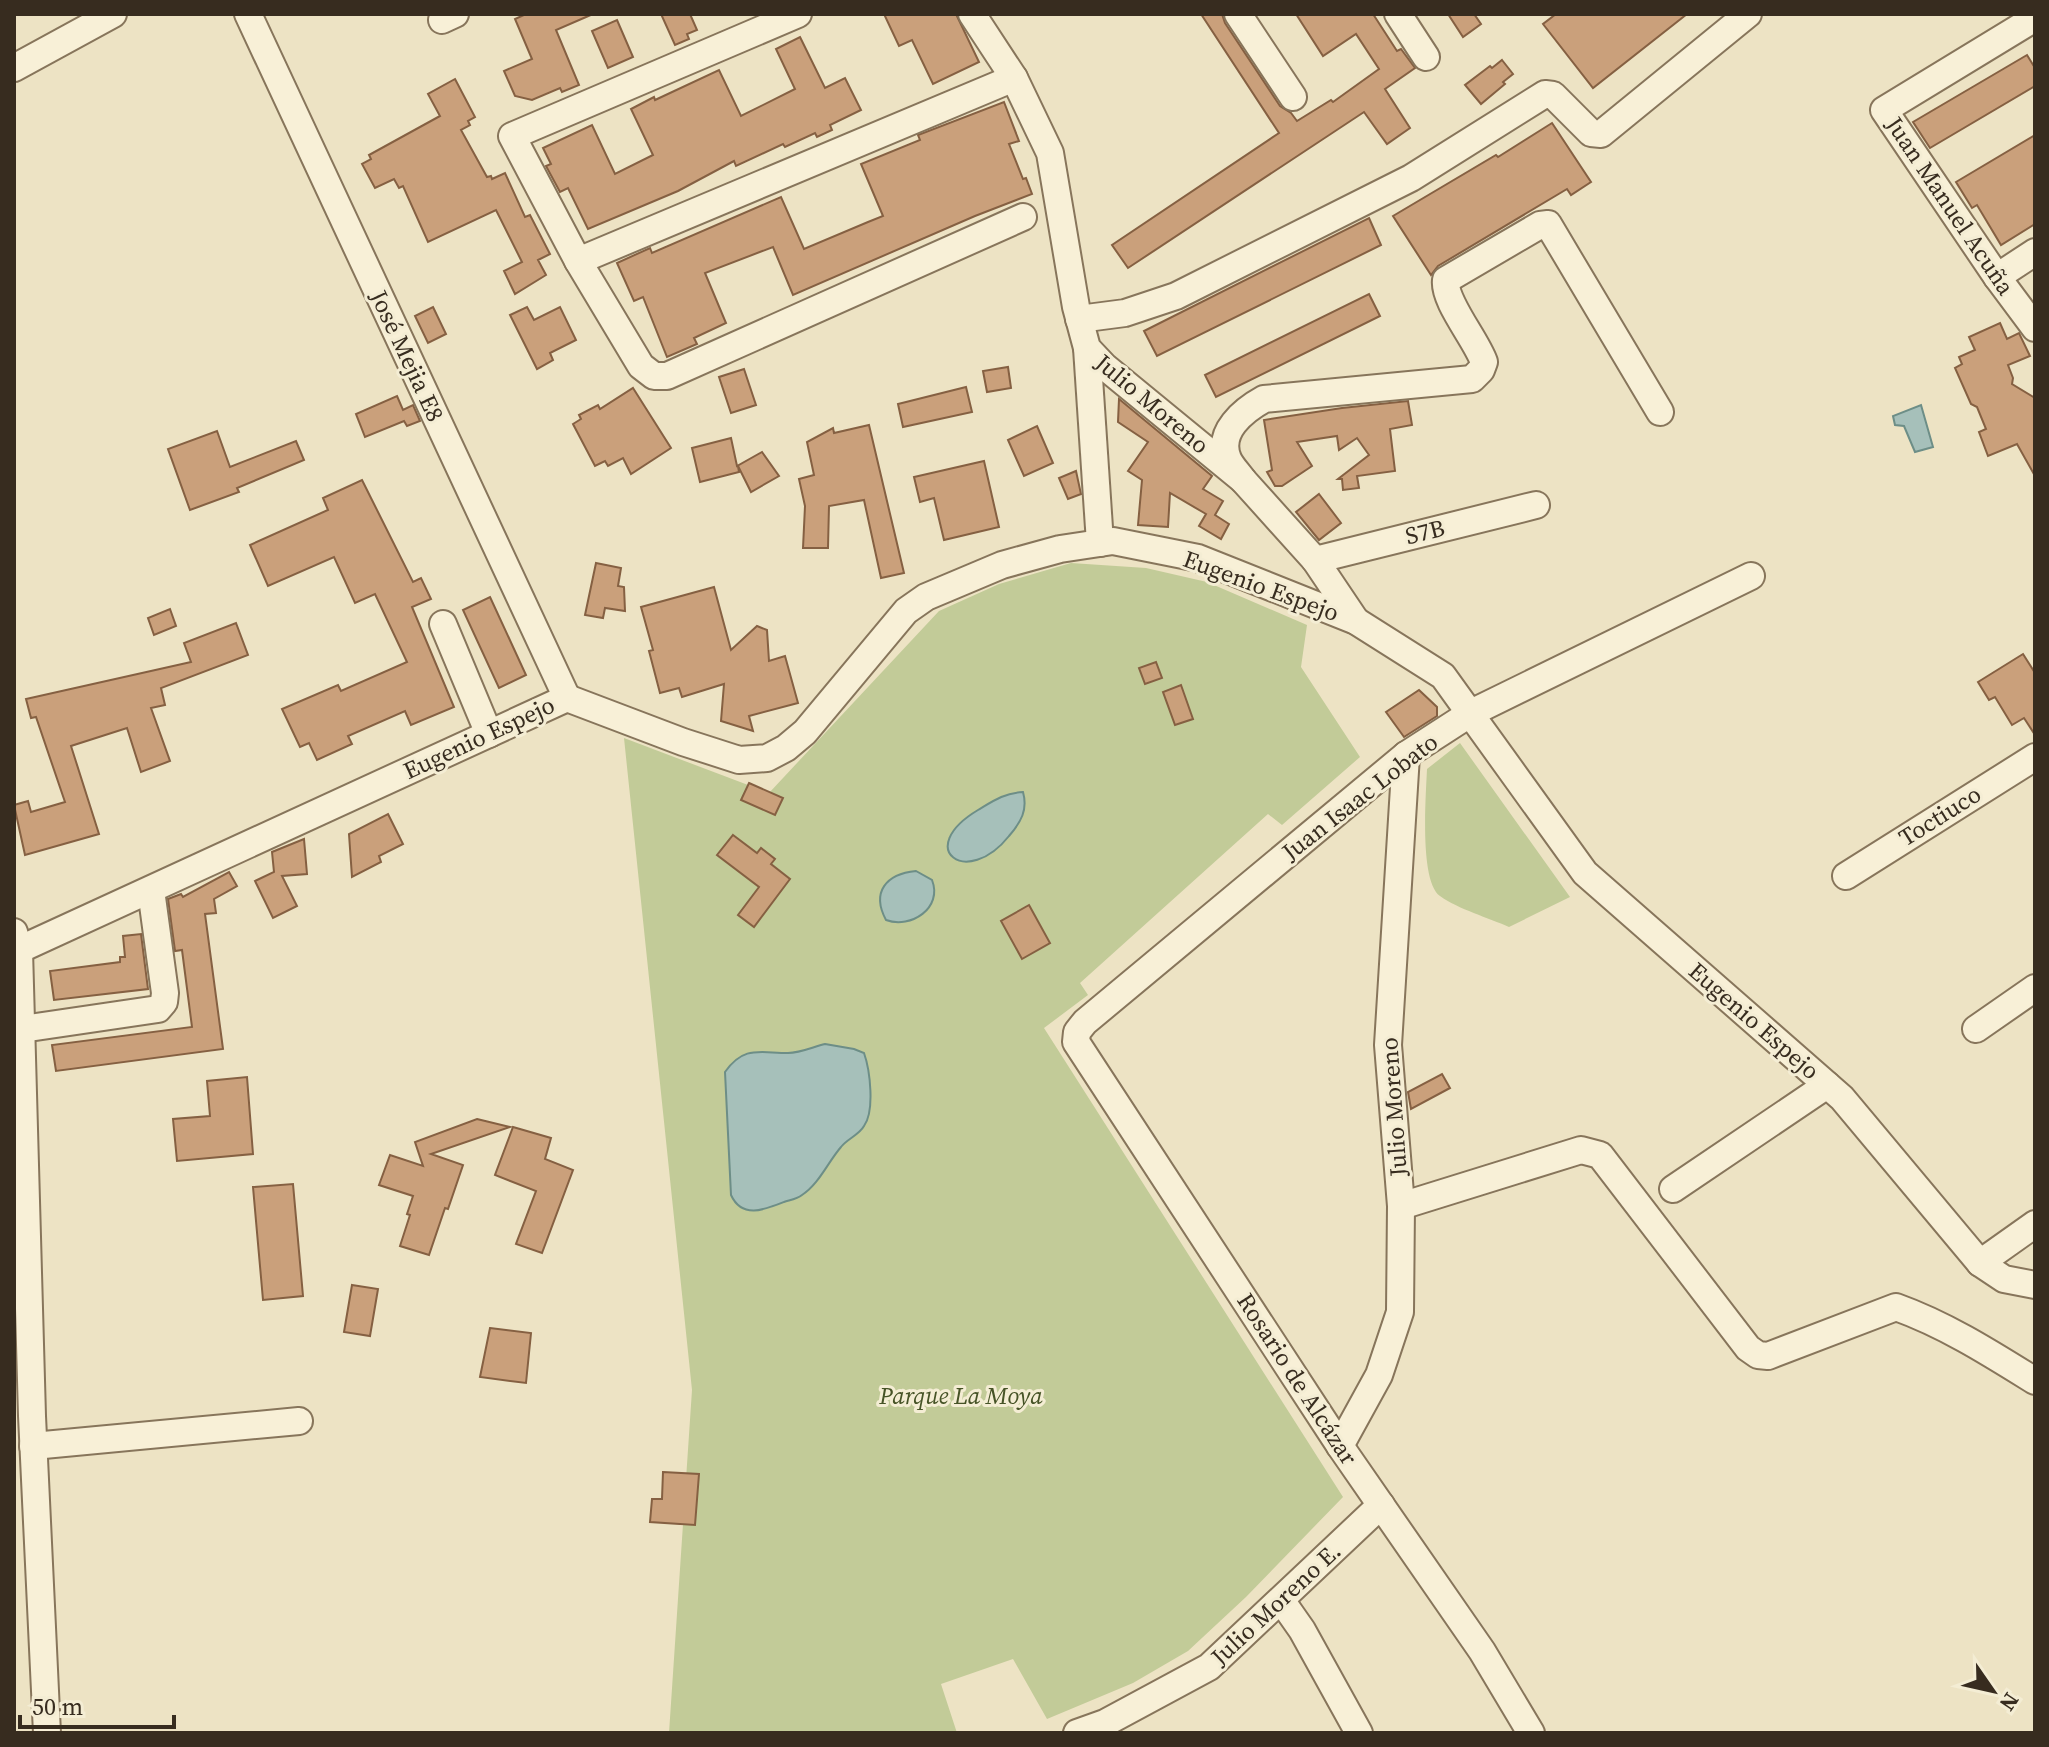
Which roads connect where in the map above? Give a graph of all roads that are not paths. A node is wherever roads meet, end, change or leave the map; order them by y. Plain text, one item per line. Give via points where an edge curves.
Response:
1 (113, 14) edge
2 (248, 14) edge
3 (798, 14) edge
4 (1238, 14) edge
5 (1398, 14) edge
6 (1748, 14) edge
7 (975, 15) edge
8 (2035, 18) edge
9 (1426, 57) dead end
10 (14, 68) edge
11 (1014, 78) junction
12 (1293, 97) dead end
13 (1023, 217) dead end
14 (2035, 252) edge
15 (578, 261) junction
16 (1997, 277) junction
17 (1079, 319) junction
18 (2035, 328) edge
19 (1087, 348) junction
20 (1660, 412) dead end
21 (1243, 480) junction
22 (1536, 505) dead end
23 (1100, 543) junction
24 (1315, 560) junction
25 (1751, 576) dead end
26 (1356, 621) junction
27 (443, 624) dead end
28 (567, 698) junction
29 (1471, 713) junction
30 (489, 734) junction
31 (1406, 755) junction
32 (2035, 757) edge
33 (1846, 876) dead end
34 (151, 890) junction
35 (16, 945) edge
36 (2035, 988) edge
37 (1085, 1022) joint
38 (22, 1029) junction
39 (1976, 1029) dead end
40 (1827, 1085) junction
41 (1673, 1189) dead end
42 (1401, 1206) junction
43 (2035, 1224) edge
44 (1980, 1263) junction
45 (2035, 1285) edge
46 (2035, 1381) edge
47 (299, 1421) dead end
48 (33, 1446) junction
49 (1340, 1446) junction
50 (1381, 1505) junction
51 (1281, 1600) junction
52 (47, 1733) edge
53 (1077, 1733) edge
54 (1359, 1733) edge
55 (1531, 1733) edge

1 - 10 street
2 - 28 street, José Mejia E8
3 - 15 street via 512,136
4 - 12 street
5 - 9 street
6 - 17 street via 1601,134 1591,133 1553,95 1545,94 1411,178 1176,296 1125,313
7 - 11 street, Julio Moreno
8 - 16 street, Juan Manuel Acuña via 1884,110
11 - 15 street
11 - 17 street, Julio Moreno via 1050,153
13 - 15 street via 667,376 654,376 641,366
14 - 16 street
16 - 18 street, Juan Manuel Acuña
17 - 19 street, Julio Moreno
19 - 21 street, Julio Moreno
19 - 23 street
20 - 21 street via 1548,224 1540,225 1446,280 1484,362 1477,375 1264,399 1227,432 1227,458
21 - 24 street, Julio Moreno
22 - 24 street, S7B
23 - 26 street, Eugenio Espejo via 1198,558
23 - 28 street, Eugenio Espejo via 1002,565 926,597 906,611 805,732 767,758 739,760
24 - 26 street, Julio Moreno
25 - 29 street, Juan Isaac Lobato
26 - 29 street, Eugenio Espejo via 1443,676
27 - 30 street
28 - 30 street, Eugenio Espejo
29 - 31 street, Juan Isaac Lobato
29 - 40 street, Eugenio Espejo via 1585,873
30 - 34 street, Eugenio Espejo
31 - 37 street, Juan Isaac Lobato
31 - 42 street, Julio Moreno via 1388,1045
32 - 33 street, Toctiuco
34 - 35 street, Eugenio Espejo
34 - 38 street via 165,993 158,1009
35 - 38 street
36 - 39 street
37 - 49 street, Rosario de Alcázar via 1076,1042
38 - 48 street
40 - 41 street
40 - 44 street, Eugenio Espejo
42 - 46 street via 1581,1150 1595,1153 1758,1355 1768,1356 1896,1307 1968,1339
42 - 49 street, Julio Moreno via 1400,1312 1379,1375
43 - 44 street
44 - 45 street, Eugenio Espejo via 2004,1279
47 - 48 street
48 - 52 street
49 - 50 street, Rosario de Alcázar
50 - 51 street, Julio Moreno E.
50 - 55 street, Rosario de Alcázar via 1482,1651
51 - 53 street, Julio Moreno E. via 1209,1667
51 - 54 street

